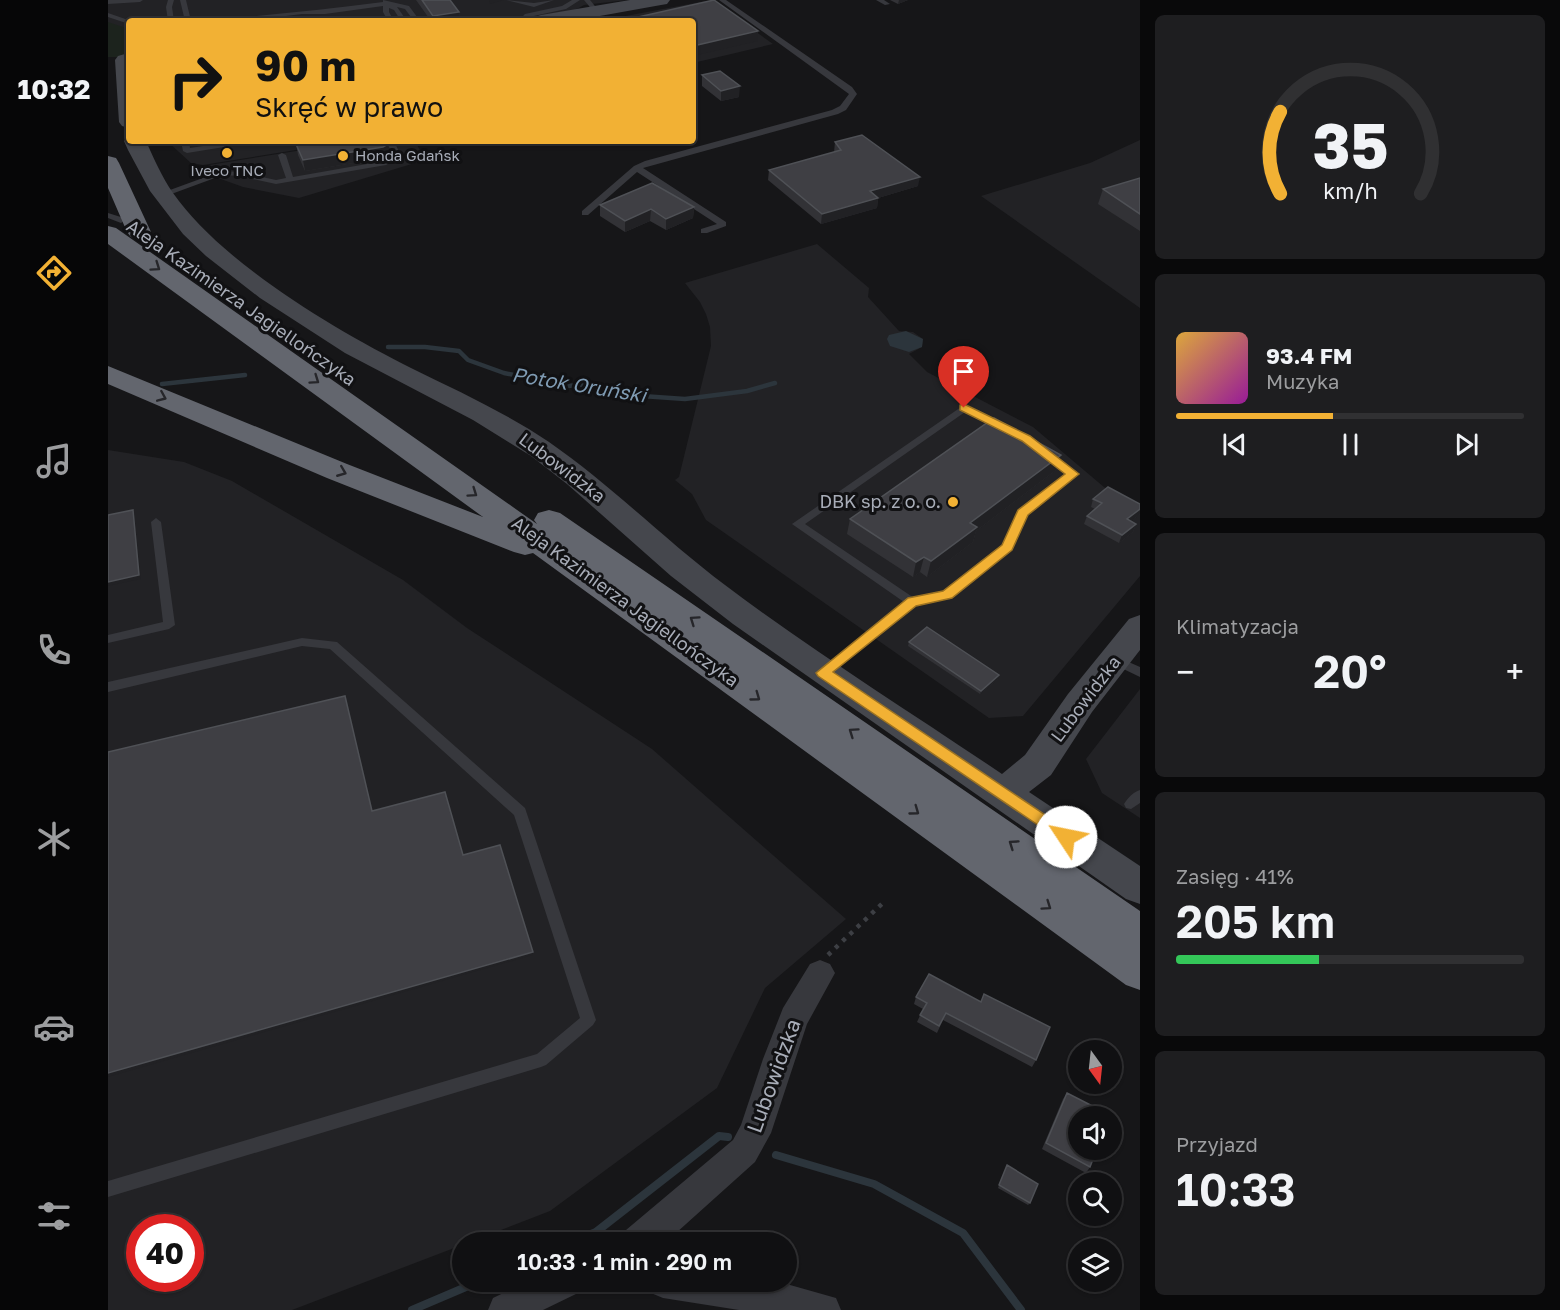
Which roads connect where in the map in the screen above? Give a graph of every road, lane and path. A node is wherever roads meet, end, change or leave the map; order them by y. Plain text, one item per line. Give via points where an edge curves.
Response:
1 (118, 0) edge
2 (140, 0) edge
3 (171, 0) edge
4 (183, 0) edge
5 (509, 0) edge
6 (551, 0) edge
7 (662, 0) edge
8 (722, 0) edge
9 (879, 0) edge
10 (108, 2) edge
11 (387, 2) edge
12 (887, 4) dead end
13 (586, 9) edge
14 (108, 15) edge
15 (171, 18) edge
16 (187, 18) edge
17 (254, 18) edge
18 (389, 18) edge
19 (402, 18) edge
20 (415, 18) edge
21 (526, 18) edge
22 (552, 18) edge
23 (126, 21) edge
24 (121, 61) edge
25 (126, 99) edge
26 (137, 144) edge
27 (186, 144) edge
28 (230, 144) edge
29 (391, 144) edge
30 (282, 155) dead end
31 (108, 163) edge
32 (637, 168) junction
33 (290, 179) junction
34 (163, 194) junction
35 (585, 213) dead end
36 (117, 222) edge
37 (704, 231) dead end
38 (108, 374) edge
39 (1016, 433) edge
40 (1035, 445) edge
41 (156, 522) dead end
42 (573, 564) junction
43 (912, 602) junction
44 (1140, 627) edge
45 (108, 639) edge
46 (1127, 666) edge
47 (823, 673) junction
48 (108, 687) edge
49 (1003, 793) junction
50 (1140, 887) edge
51 (886, 900) dead end
52 (1140, 933) edge
53 (1140, 972) edge
54 (820, 973) joint
55 (108, 1190) edge
56 (652, 1232) edge
57 (545, 1292) edge
58 (734, 1292) edge
59 (513, 1309) edge
60 (824, 1310) edge

1 - 2 lane
1 - 10 lane
3 - 15 lane
4 - 16 lane
5 - 6 lane via 534,5
7 - 13 street
8 - 32 lane via 853,94 835,112
9 - 12 lane
11 - 17 lane
11 - 18 lane
11 - 19 lane
11 - 20 lane via 407,7
13 - 21 lane via 564,8
13 - 22 street
14 - 23 lane
24 - 25 street
26 - 34 street, Lubowidzka
27 - 28 lane via 187,151
29 - 33 lane via 397,156 386,163
30 - 33 lane
31 - 36 highway
32 - 35 lane
32 - 37 lane via 723,224
33 - 34 lane via 273,182 222,173
34 - 47 street, Lubowidzka via 203,240 273,294 361,351 452,396 540,448 681,567
36 -> 42 highway, Aleja Kazimierza Jagiellończyka
52 -> 36 highway, Aleja Kazimierza Jagiellończyka
38 -> 42 highway via 337,471
39 - 43 lane via 964,408 797,524
40 - 43 lane via 1073,474 1023,513 1007,547 947,595
41 - 45 lane via 169,625
42 -> 53 highway, Aleja Kazimierza Jagiellończyka
43 - 47 lane
44 - 46 street, Lubowidzka
46 - 49 street, Lubowidzka via 1080,702 1038,765
47 - 49 street, Lubowidzka
48 - 55 lane via 302,642 333,645 519,812 588,1020 542,1060
49 - 50 street, Lubowidzka
51 - 54 path via 821,963
54 - 56 street, Lubowidzka via 794,1018 755,1133 744,1152
57 - 59 street
58 - 60 street

